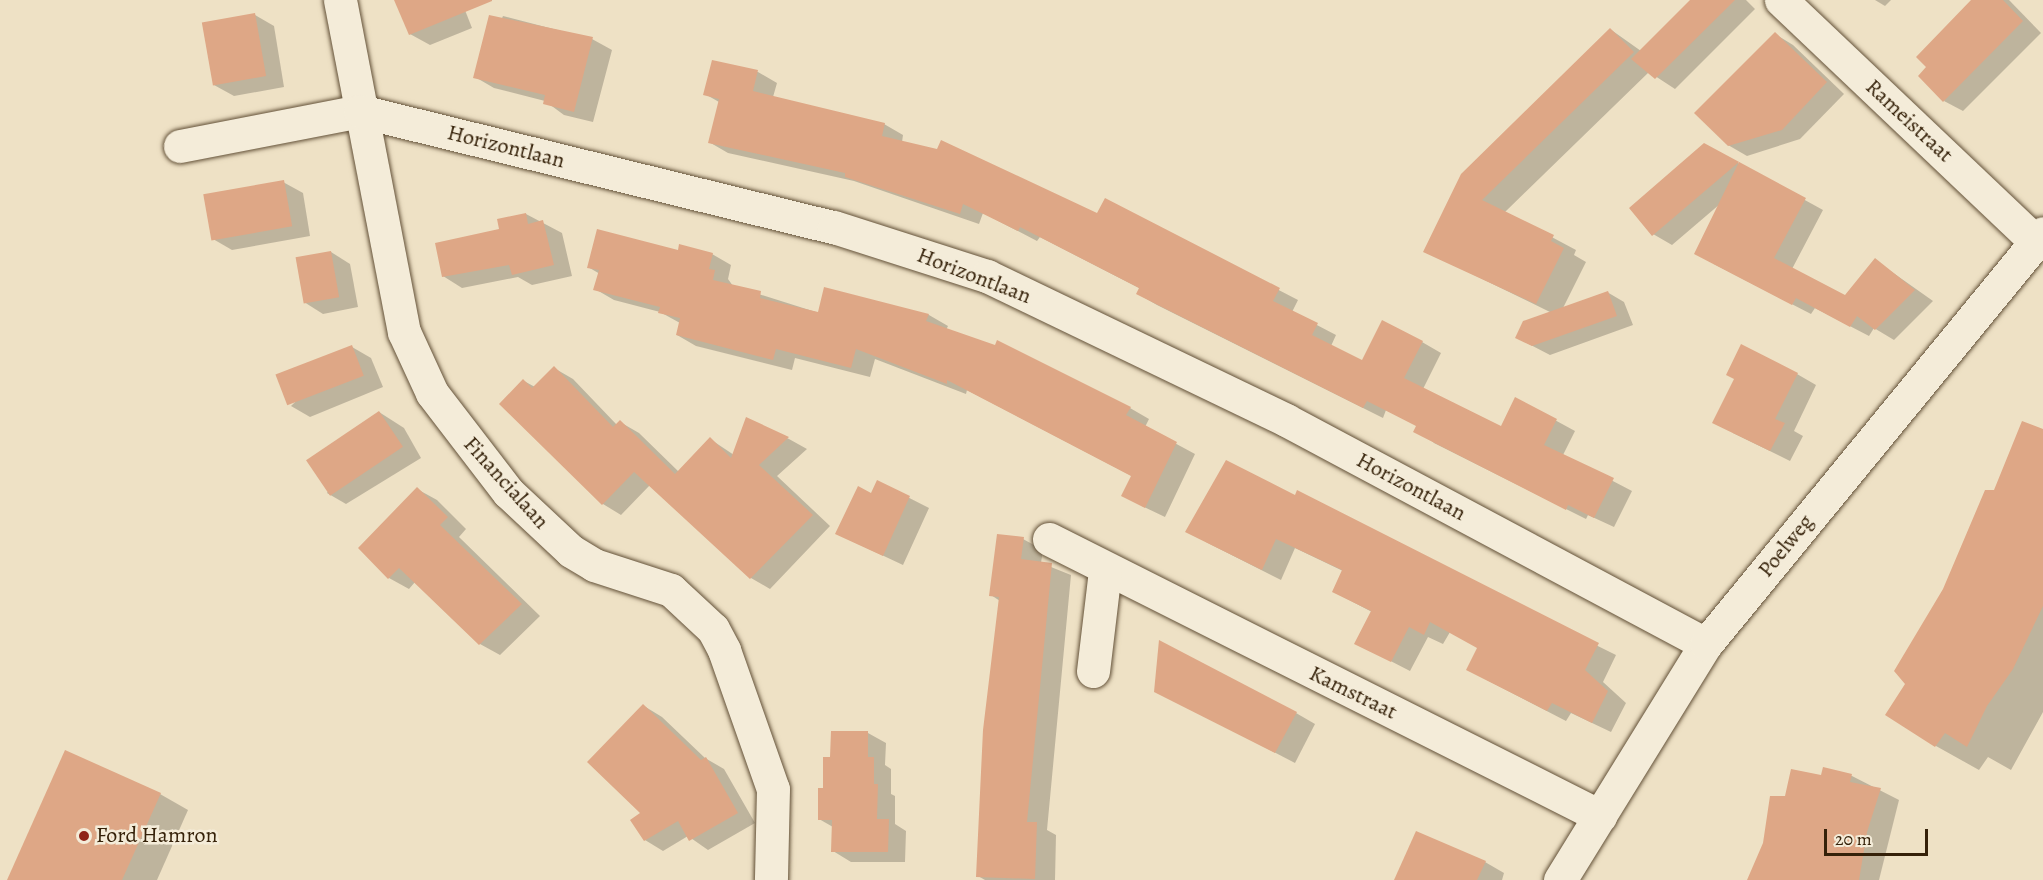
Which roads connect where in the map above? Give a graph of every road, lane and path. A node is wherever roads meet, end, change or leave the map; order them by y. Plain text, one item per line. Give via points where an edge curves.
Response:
1 (340, 0) edge
2 (1781, 0) edge
3 (360, 111) junction
4 (180, 146) dead end
5 (2040, 238) edge
6 (1049, 539) dead end
7 (1105, 570) junction
8 (1706, 644) junction
9 (1093, 671) dead end
10 (1600, 816) junction
11 (771, 880) edge
12 (1560, 880) edge

1 - 3 street, Financialaan
2 - 5 street, Rameistraat
3 - 4 street, Horizontlaan
3 - 8 street, Horizontlaan via 834,227 987,276 1286,420
3 - 11 street, Financialaan via 404,332 432,393 508,492 571,551 594,565 671,590 713,629 773,789
5 - 8 street, Poelweg
6 - 7 street, Kamstraat
7 - 9 street
7 - 10 street, Kamstraat
8 - 10 street, Poelweg
10 - 12 street, Poelweg

